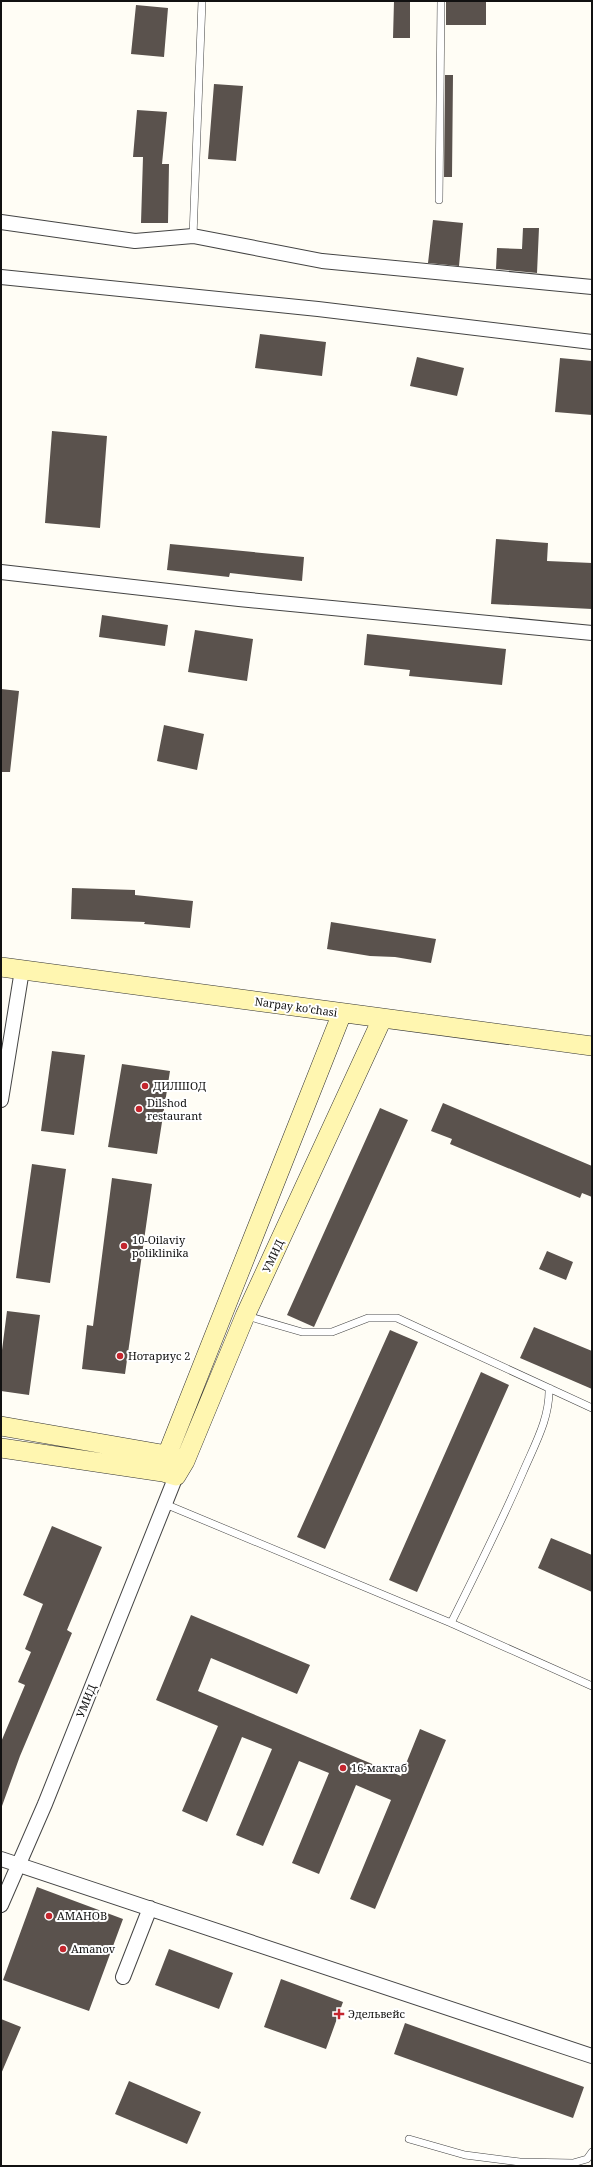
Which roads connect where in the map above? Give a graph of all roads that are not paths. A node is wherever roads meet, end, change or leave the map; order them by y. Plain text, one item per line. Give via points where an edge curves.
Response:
1 (202, 1) edge
2 (442, 1) edge
3 (439, 200) dead end
4 (1, 222) edge
5 (193, 236) junction
6 (1, 277) edge
7 (592, 287) edge
8 (592, 342) edge
9 (1, 572) edge
10 (592, 633) edge
11 (1, 967) edge
12 (22, 970) junction
13 (342, 1013) junction
14 (382, 1019) junction
15 (592, 1046) edge
16 (1, 1100) edge
17 (245, 1316) junction
18 (549, 1388) junction
19 (592, 1408) edge
20 (1, 1426) edge
21 (1, 1448) edge
22 (173, 1466) junction
23 (167, 1499) junction
24 (451, 1623) junction
25 (592, 1686) edge
26 (1, 1859) edge
27 (19, 1865) junction
28 (1, 1905) edge
29 (150, 1908) junction
30 (123, 1977) dead end
31 (592, 2056) edge
32 (409, 2139) dead end
33 (592, 2152) edge

1 - 5 lane
2 - 3 lane
4 - 5 street via 135,240
5 - 7 street via 322,261
6 - 8 street
9 - 10 street via 239,599
11 - 12 street, Narpay ko'chasi
12 - 13 street, Narpay ko'chasi
12 - 16 street
13 - 14 street, Narpay ko'chasi
13 - 22 street
14 - 15 street, Narpay ko'chasi
14 - 17 street, УМИД
17 - 18 lane via 302,1332 332,1332 368,1318 397,1318
17 - 22 street, УМИД
18 - 19 lane
18 - 24 lane via 549,1404 544,1423 504,1516
20 - 22 street
21 - 22 street
22 - 23 street
23 - 24 lane
23 - 27 street, УМИД
24 - 25 lane
26 - 27 street
27 - 28 street, УМИД
27 - 29 street
29 - 30 street
29 - 31 street
32 - 33 lane via 465,2156 520,2162 572,2163 587,2158

